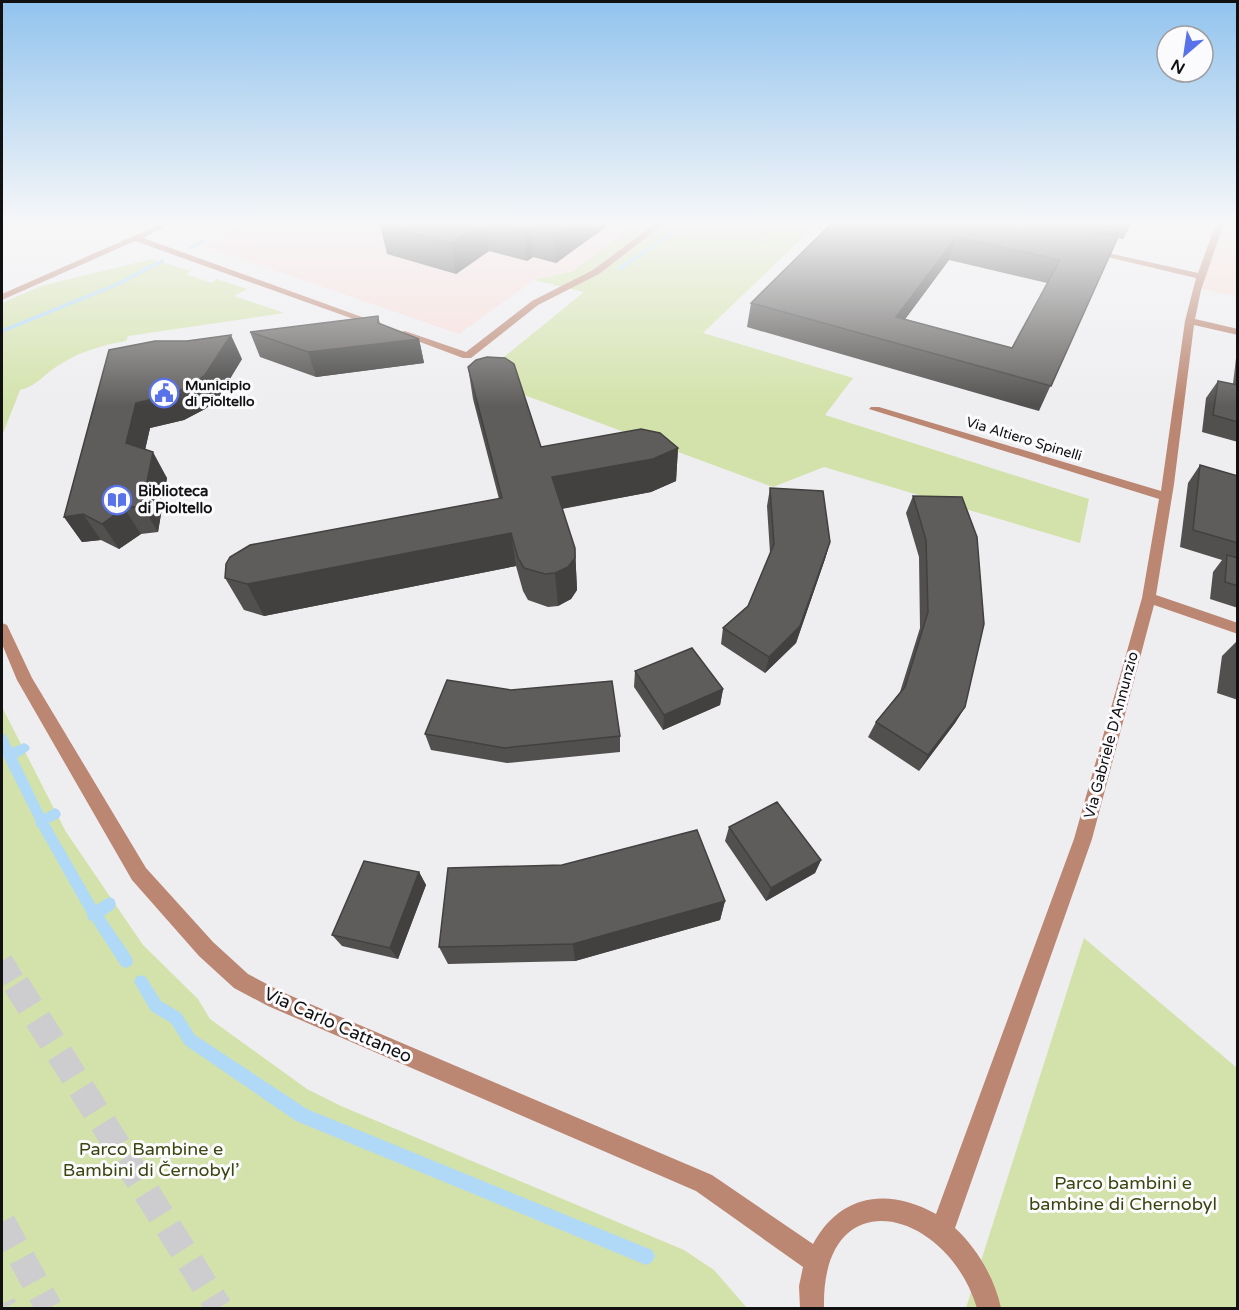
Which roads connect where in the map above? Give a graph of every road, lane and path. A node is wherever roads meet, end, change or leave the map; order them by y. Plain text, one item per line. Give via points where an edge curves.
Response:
1 (31, 284) edge
2 (265, 284) edge
3 (572, 284) edge
4 (1199, 284) edge
5 (2, 297) edge
6 (1190, 321) junction
7 (1238, 332) edge
8 (874, 409) dead end
9 (1166, 497) junction
10 (1149, 598) junction
11 (2, 629) edge
12 (1238, 629) edge
13 (941, 1232) junction
14 (817, 1262) junction
15 (812, 1308) edge
16 (989, 1308) edge

1 - 5 street
2 - 3 street via 468,356 535,303
4 - 6 street, Via Gabriele D'Annunzio
6 - 7 street
6 - 9 street, Via Gabriele D'Annunzio
8 - 9 street, Via Altiero Spinelli
9 - 10 street, Via Gabriele D'Annunzio
10 - 12 street
10 - 13 street, Via Gabriele D'Annunzio via 1083,839
11 - 14 street, Via Carlo Cattaneo via 25,680 139,874 206,949 241,981 286,1004 704,1183
13 - 14 street via 917,1216 892,1209 868,1210 846,1220 829,1237
13 - 16 street via 967,1260
14 - 15 street

